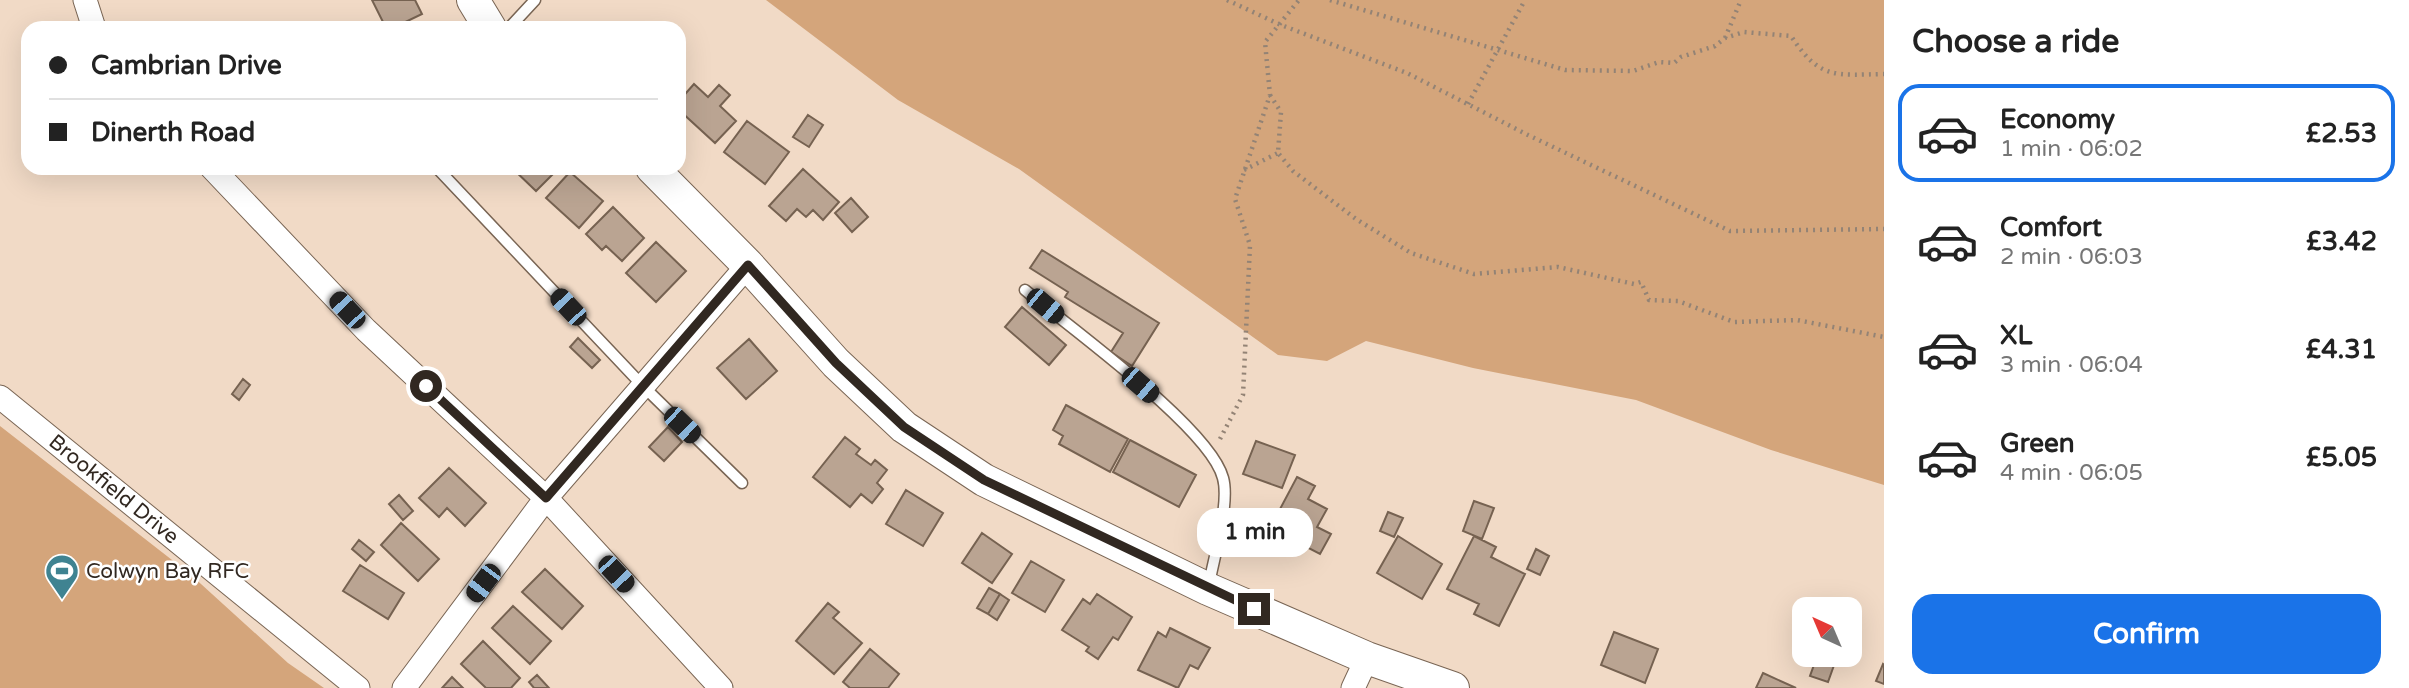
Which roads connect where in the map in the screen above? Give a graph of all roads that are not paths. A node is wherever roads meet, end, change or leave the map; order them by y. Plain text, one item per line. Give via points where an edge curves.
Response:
1 (85, 0) edge
2 (473, 0) edge
3 (535, 0) edge
4 (92, 21) edge
5 (486, 21) edge
6 (516, 21) edge
7 (219, 175) edge
8 (444, 175) edge
9 (659, 175) edge
10 (748, 265) junction
11 (1025, 290) dead end
12 (643, 386) junction
13 (0, 397) edge
14 (742, 483) dead end
15 (546, 498) junction
16 (1208, 589) junction
17 (1367, 657) junction
18 (358, 688) edge
19 (404, 688) edge
20 (721, 688) edge
21 (1353, 688) edge
22 (1452, 688) edge

1 - 4 street
2 - 5 street
3 - 6 lane
7 - 15 street via 366,330
8 - 12 lane
9 - 10 street
10 - 12 street
10 - 16 street via 836,363 904,427 984,480
11 - 16 lane via 1181,420 1212,456 1223,478 1223,502
12 - 14 lane
12 - 15 street
13 - 18 street, Brookfield Drive
15 - 19 street
15 - 20 street
16 - 17 street
17 - 21 street
17 - 22 street

